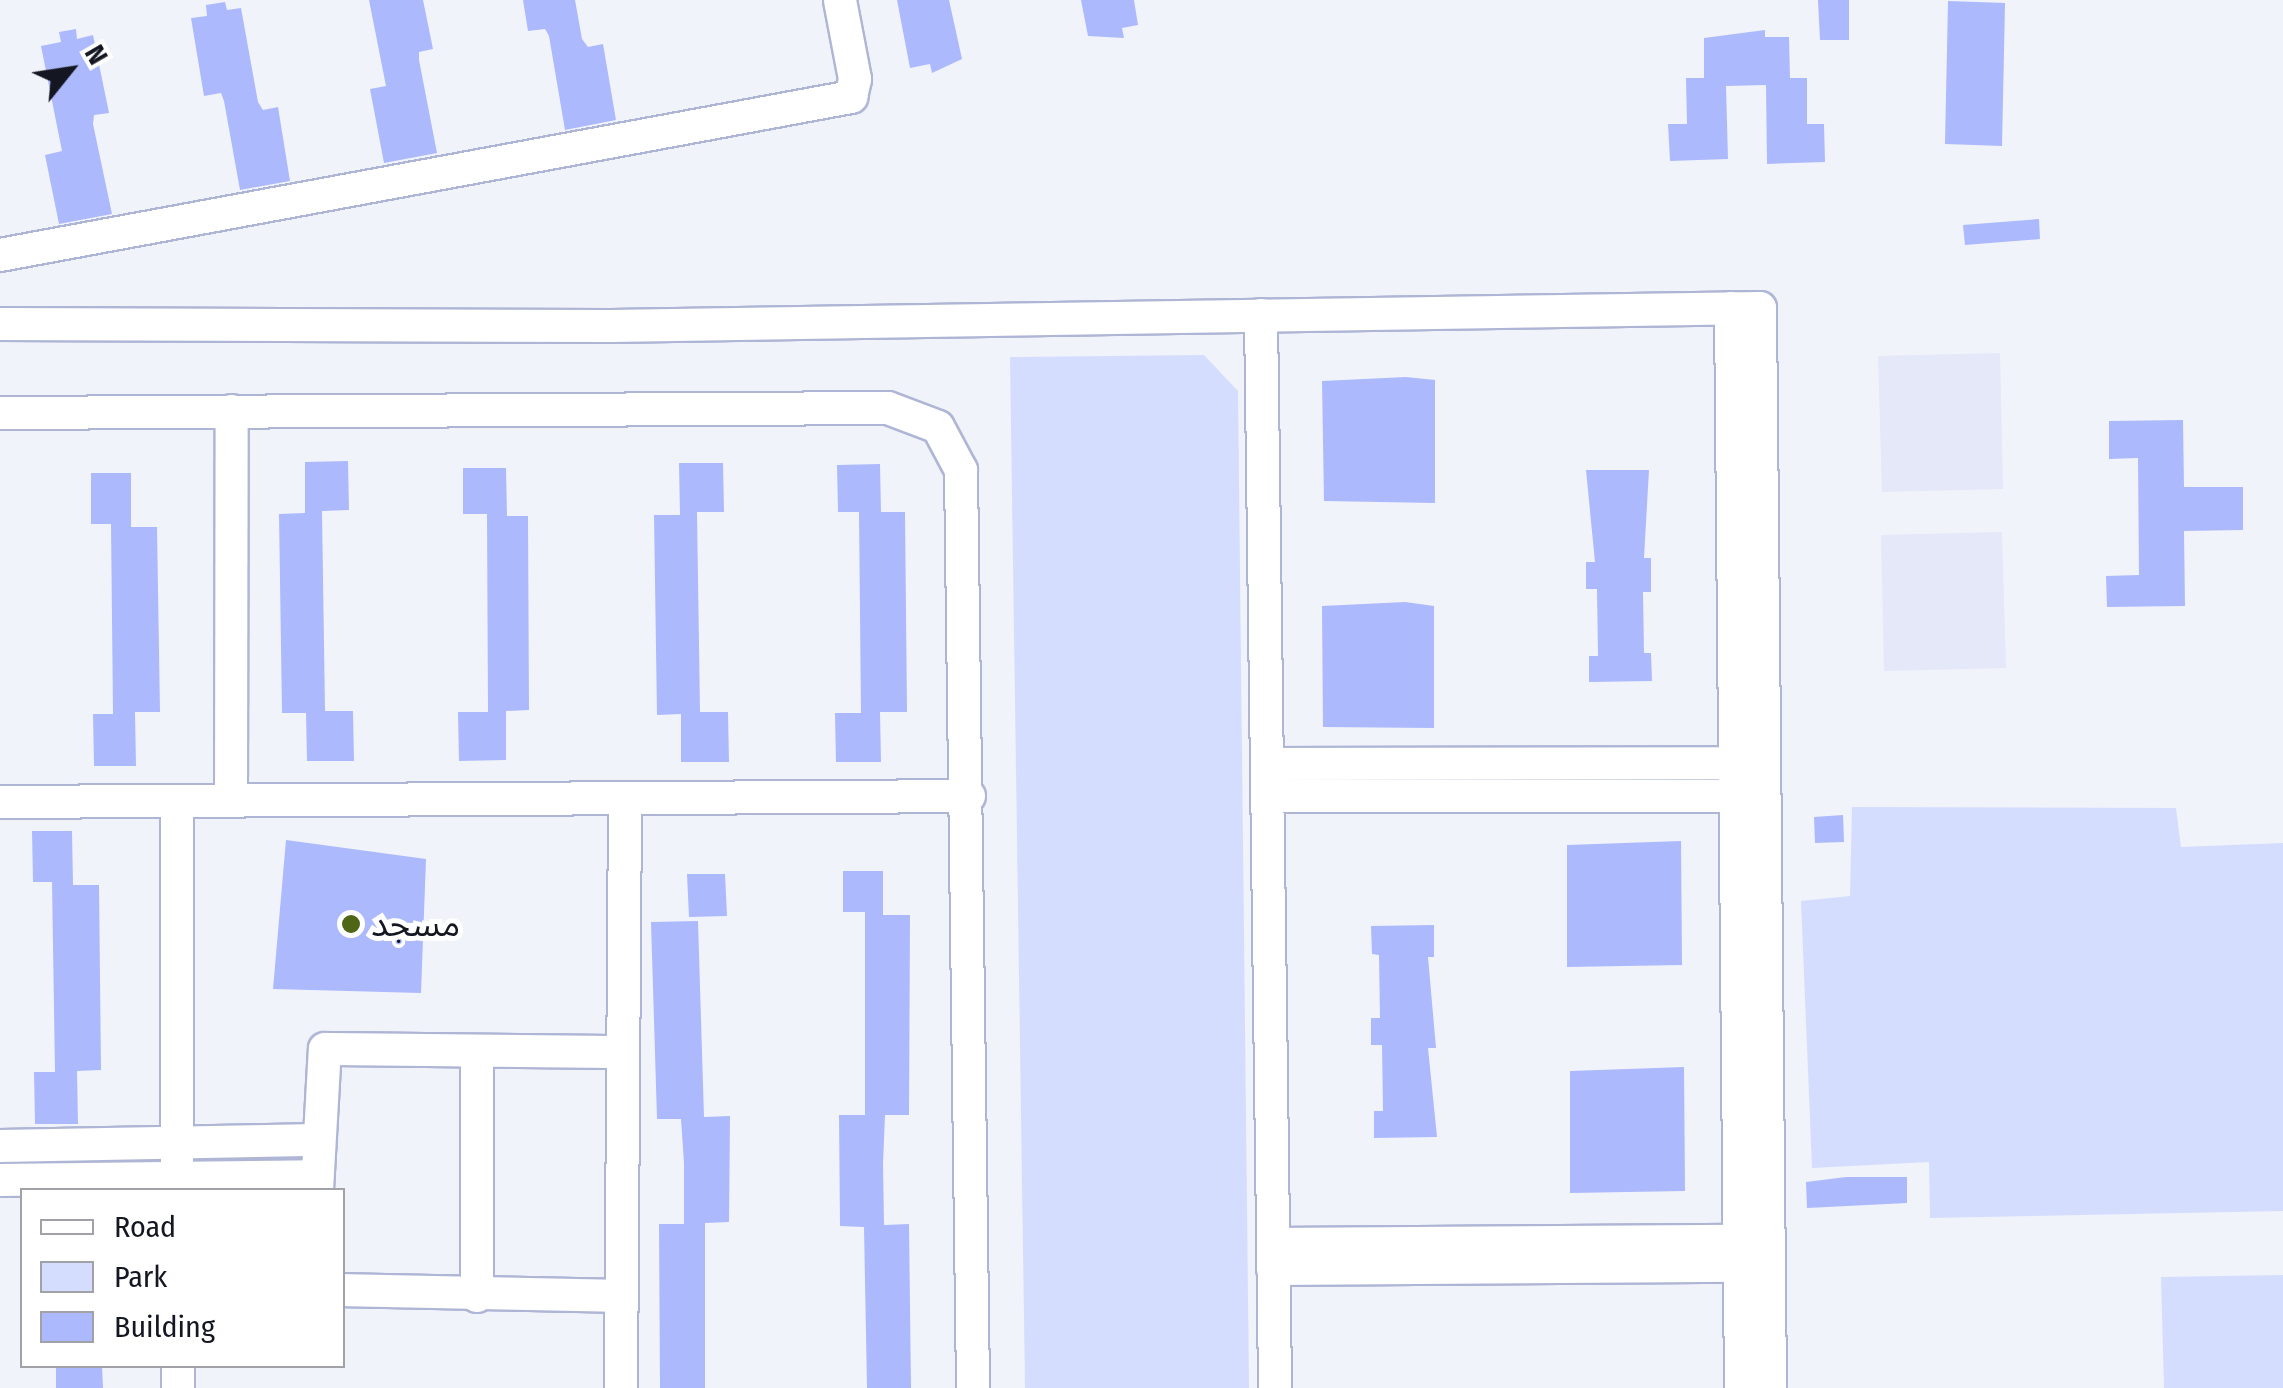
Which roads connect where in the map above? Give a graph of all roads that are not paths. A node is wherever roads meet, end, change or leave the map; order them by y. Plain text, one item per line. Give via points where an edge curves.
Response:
1 (840, 0) edge
2 (0, 255) edge
3 (1746, 308) junction
4 (1261, 315) junction
5 (0, 324) edge
6 (232, 411) junction
7 (0, 413) edge
8 (1736, 763) junction
9 (1267, 780) junction
10 (969, 796) junction
11 (1736, 796) junction
12 (625, 798) junction
13 (231, 800) junction
14 (176, 801) junction
15 (0, 802) edge
16 (477, 1050) junction
17 (619, 1052) junction
18 (319, 1140) junction
19 (177, 1143) junction
20 (0, 1146) edge
21 (0, 1180) edge
22 (316, 1183) edge
23 (176, 1184) edge
24 (1750, 1254) junction
25 (1273, 1256) junction
26 (345, 1290) edge
27 (477, 1296) junction
28 (620, 1296) junction
29 (621, 1388) edge
30 (972, 1388) edge
31 (1275, 1388) edge
32 (1741, 1388) edge
33 (1770, 1388) edge

1 - 2 street via 856,80 851,97
3 - 4 street
3 - 8 street
3 - 24 street
4 - 5 street via 612,326
4 - 9 street
6 - 7 street
6 - 10 street via 888,408 938,428 961,470
6 - 13 street
8 - 9 street
8 - 11 street
9 - 11 street
9 - 25 street
10 - 12 street
10 - 30 street
11 - 24 street
12 - 13 street
12 - 17 street
13 - 14 street
14 - 15 street
14 - 19 street
16 - 17 street
16 - 18 street via 325,1049
16 - 27 street
17 - 28 street
18 - 19 street
18 - 22 street
19 - 20 street
19 - 23 street
21 - 23 street
22 - 23 street
24 - 25 street
24 - 32 street
24 - 33 street
25 - 31 street
26 - 27 street
27 - 28 street
28 - 29 street

